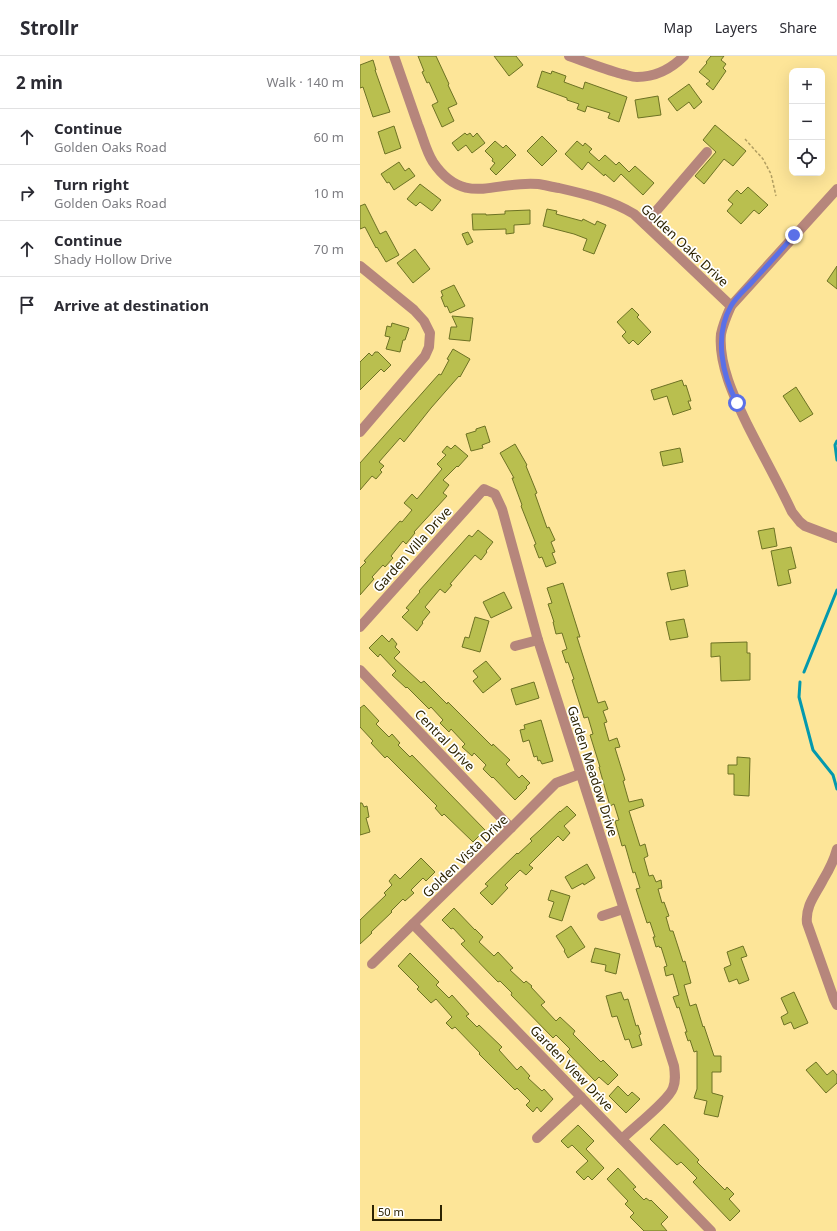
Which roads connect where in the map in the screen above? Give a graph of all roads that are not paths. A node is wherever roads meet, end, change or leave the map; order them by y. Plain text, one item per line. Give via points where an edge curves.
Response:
1 (394, 56) edge
2 (569, 56) edge
3 (684, 56) edge
4 (707, 152) dead end
5 (837, 189) edge
6 (645, 224) junction
7 (360, 266) edge
8 (731, 306) junction
9 (360, 432) edge
10 (484, 489) joint
11 (837, 538) edge
12 (360, 627) edge
13 (538, 640) junction
14 (515, 646) dead end
15 (360, 670) edge
16 (580, 774) junction
17 (511, 828) junction
18 (837, 849) edge
19 (623, 909) junction
20 (602, 916) dead end
21 (413, 924) junction
22 (372, 964) dead end
23 (837, 1006) edge
24 (581, 1097) junction
25 (537, 1138) dead end
26 (622, 1138) junction
27 (710, 1231) edge

1 - 6 street, Golden Oaks Drive via 428,151 438,169 453,182 483,190 524,183 574,191 626,209
2 - 3 street via 636,77 668,70
4 - 6 street
5 - 8 street
6 - 8 street, Golden Oaks Drive
7 - 9 street via 414,310 430,333 425,356
8 - 11 street via 721,335 721,347 728,380 736,400 792,512 805,526
10 - 12 street, Garden Villa Drive
10 - 13 street, Garden Meadow Drive via 495,494 502,509
13 - 14 street
13 - 16 street, Garden Meadow Drive
15 - 17 street, Central Drive
16 - 17 street, Golden Vista Drive via 556,783
16 - 19 street, Garden Meadow Drive
17 - 21 street, Golden Vista Drive
18 - 23 street via 807,911 807,923
19 - 20 street
19 - 26 street, Garden Meadow Drive via 674,1066 675,1079 668,1096
21 - 22 street, Golden Vista Drive
21 - 24 street, Garden View Drive
24 - 25 street
24 - 26 street, Garden View Drive
26 - 27 street, Garden View Drive

